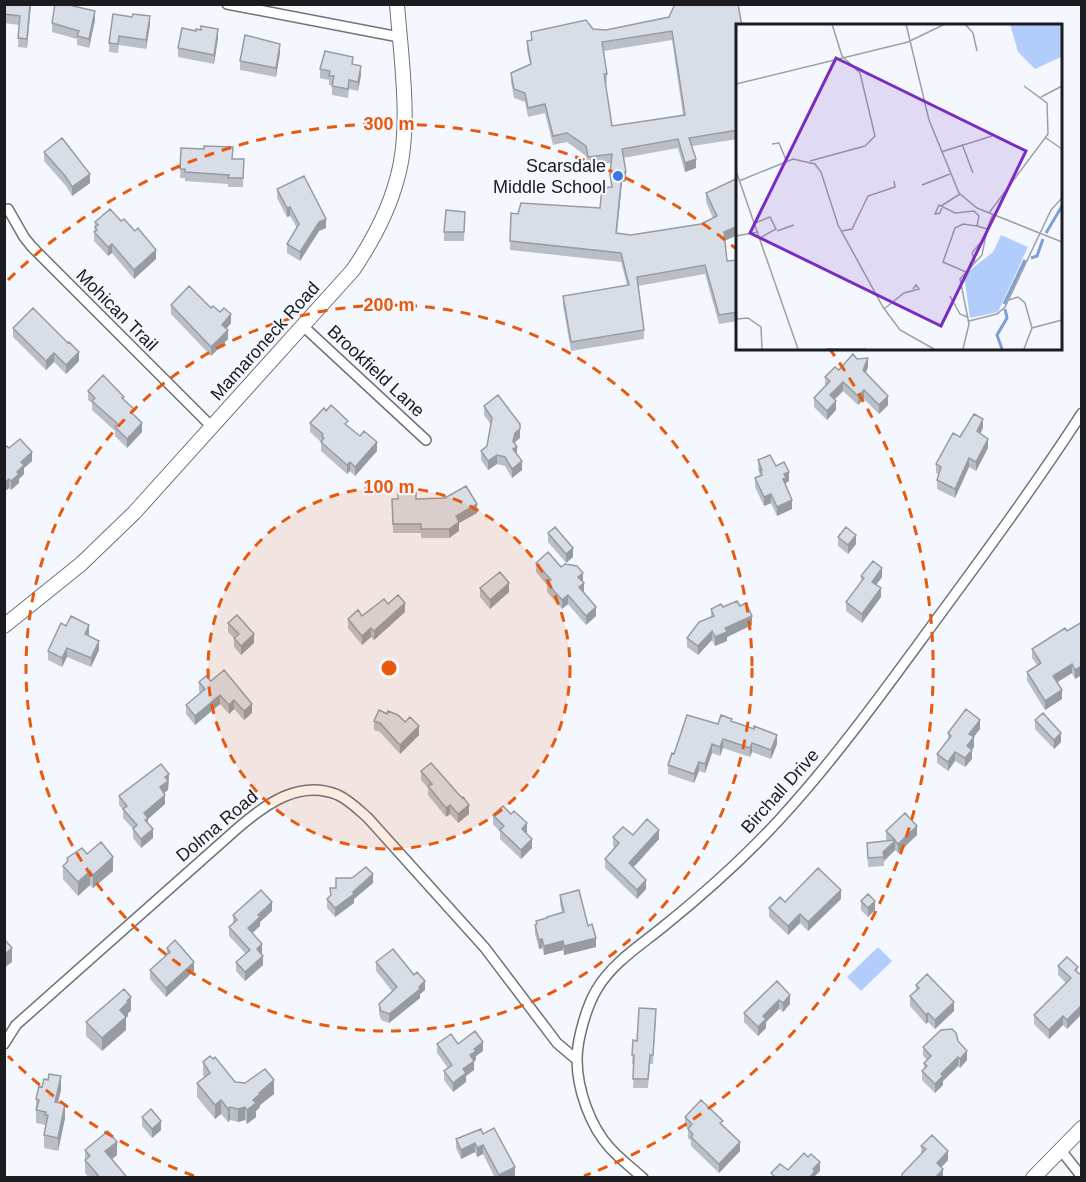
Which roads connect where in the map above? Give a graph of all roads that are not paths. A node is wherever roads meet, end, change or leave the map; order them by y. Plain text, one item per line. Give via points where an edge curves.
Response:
1 (227, 4) edge
2 (397, 4) edge
3 (399, 37) junction
4 (8, 209) dead end
5 (303, 326) junction
6 (1082, 413) edge
7 (212, 427) junction
8 (426, 440) dead end
9 (4, 626) edge
10 (4, 1044) edge
11 (577, 1060) junction
12 (1082, 1128) edge
13 (1060, 1149) junction
14 (1082, 1177) edge
15 (643, 1178) edge
16 (1033, 1178) edge

1 - 3 street
2 - 3 street, Mamaroneck Road
3 - 5 street, Mamaroneck Road via 404,132 398,178 384,219 366,251
4 - 7 street, Mohican Trail via 32,248
5 - 7 street, Mamaroneck Road
5 - 8 street, Brookfield Lane
6 - 11 street, Birchall Drive via 954,596 831,760 766,834 620,962 596,989 582,1028
7 - 9 street, Mamaroneck Road via 134,513 81,564
10 - 11 street, Dolma Road via 16,1025 239,827 274,801 310,790 337,795 368,818 485,948 557,1043
11 - 15 street, Birchall Drive via 582,1092 596,1128 610,1149
12 - 13 street
13 - 14 street
13 - 16 street

